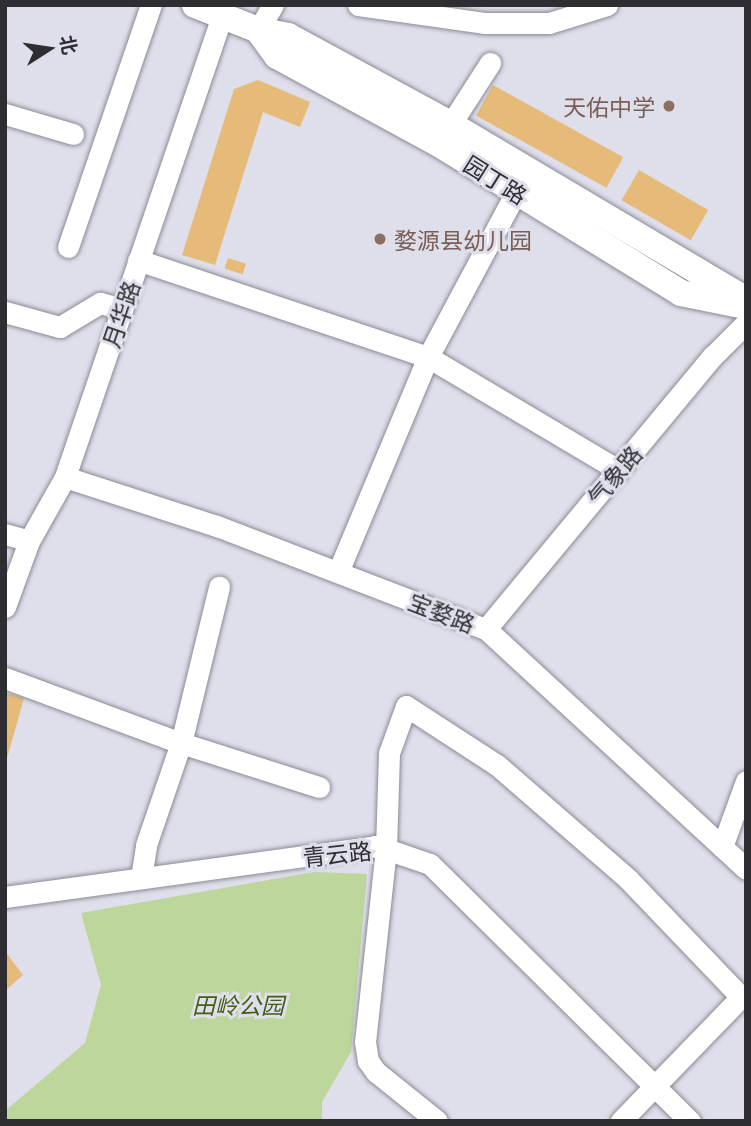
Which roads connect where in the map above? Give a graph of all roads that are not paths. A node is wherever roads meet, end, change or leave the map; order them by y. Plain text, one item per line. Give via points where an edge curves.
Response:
1 (151, 5) edge
2 (195, 5) edge
3 (273, 5) edge
4 (358, 5) edge
5 (607, 5) edge
6 (549, 14) edge
7 (222, 16) junction
8 (258, 30) junction
9 (490, 62) dead end
10 (5, 114) edge
11 (73, 134) dead end
12 (444, 134) junction
13 (516, 192) junction
14 (68, 247) dead end
15 (138, 260) junction
16 (746, 300) edge
17 (746, 306) edge
18 (122, 309) junction
19 (5, 312) edge
20 (746, 323) edge
21 (428, 357) junction
22 (618, 470) junction
23 (65, 477) junction
24 (5, 534) edge
25 (29, 541) junction
26 (338, 572) junction
27 (219, 587) dead end
28 (5, 607) edge
29 (486, 629) junction
30 (5, 678) edge
31 (181, 743) junction
32 (746, 781) edge
33 (319, 787) dead end
34 (722, 848) junction
35 (386, 849) junction
36 (745, 865) edge
37 (141, 878) junction
38 (5, 897) edge
39 (654, 1086) junction
40 (437, 1121) edge
41 (621, 1121) edge
42 (690, 1121) edge

1 - 14 street
2 - 7 main road, 园丁路
3 - 8 street
4 - 6 street via 484,23
5 - 6 street
7 - 8 main road, 园丁路
7 - 15 street, 月华路
8 - 12 main road, 园丁路 via 288,36
9 - 12 street
10 - 11 street
12 - 13 main road, 园丁路
12 - 16 main road, 园丁路
13 - 17 main road, 园丁路 via 681,293
13 - 21 street
15 - 18 street, 月华路
15 - 21 street
18 - 19 street via 100,303 60,327
18 - 23 street, 月华路
20 - 22 street, 气象路
21 - 22 street
21 - 26 street
22 - 29 street, 气象路
23 - 25 street, 月华路
23 - 26 street, 宝婺路 via 217,526
24 - 25 street
25 - 28 street, 月华路
26 - 29 street, 宝婺路
27 - 31 street
29 - 34 street, 宝婺路
30 - 31 street
31 - 33 street
31 - 37 street via 146,845
32 - 34 street
34 - 36 street, 宝婺路
35 - 37 street, 青云路 via 375,845
35 - 39 street, 青云路 via 430,863
35 - 39 street via 389,753 406,706 497,765 527,791 628,879 741,997
35 - 40 street via 365,1042 368,1061
37 - 38 street, 青云路
39 - 41 street
39 - 42 street, 青云路

